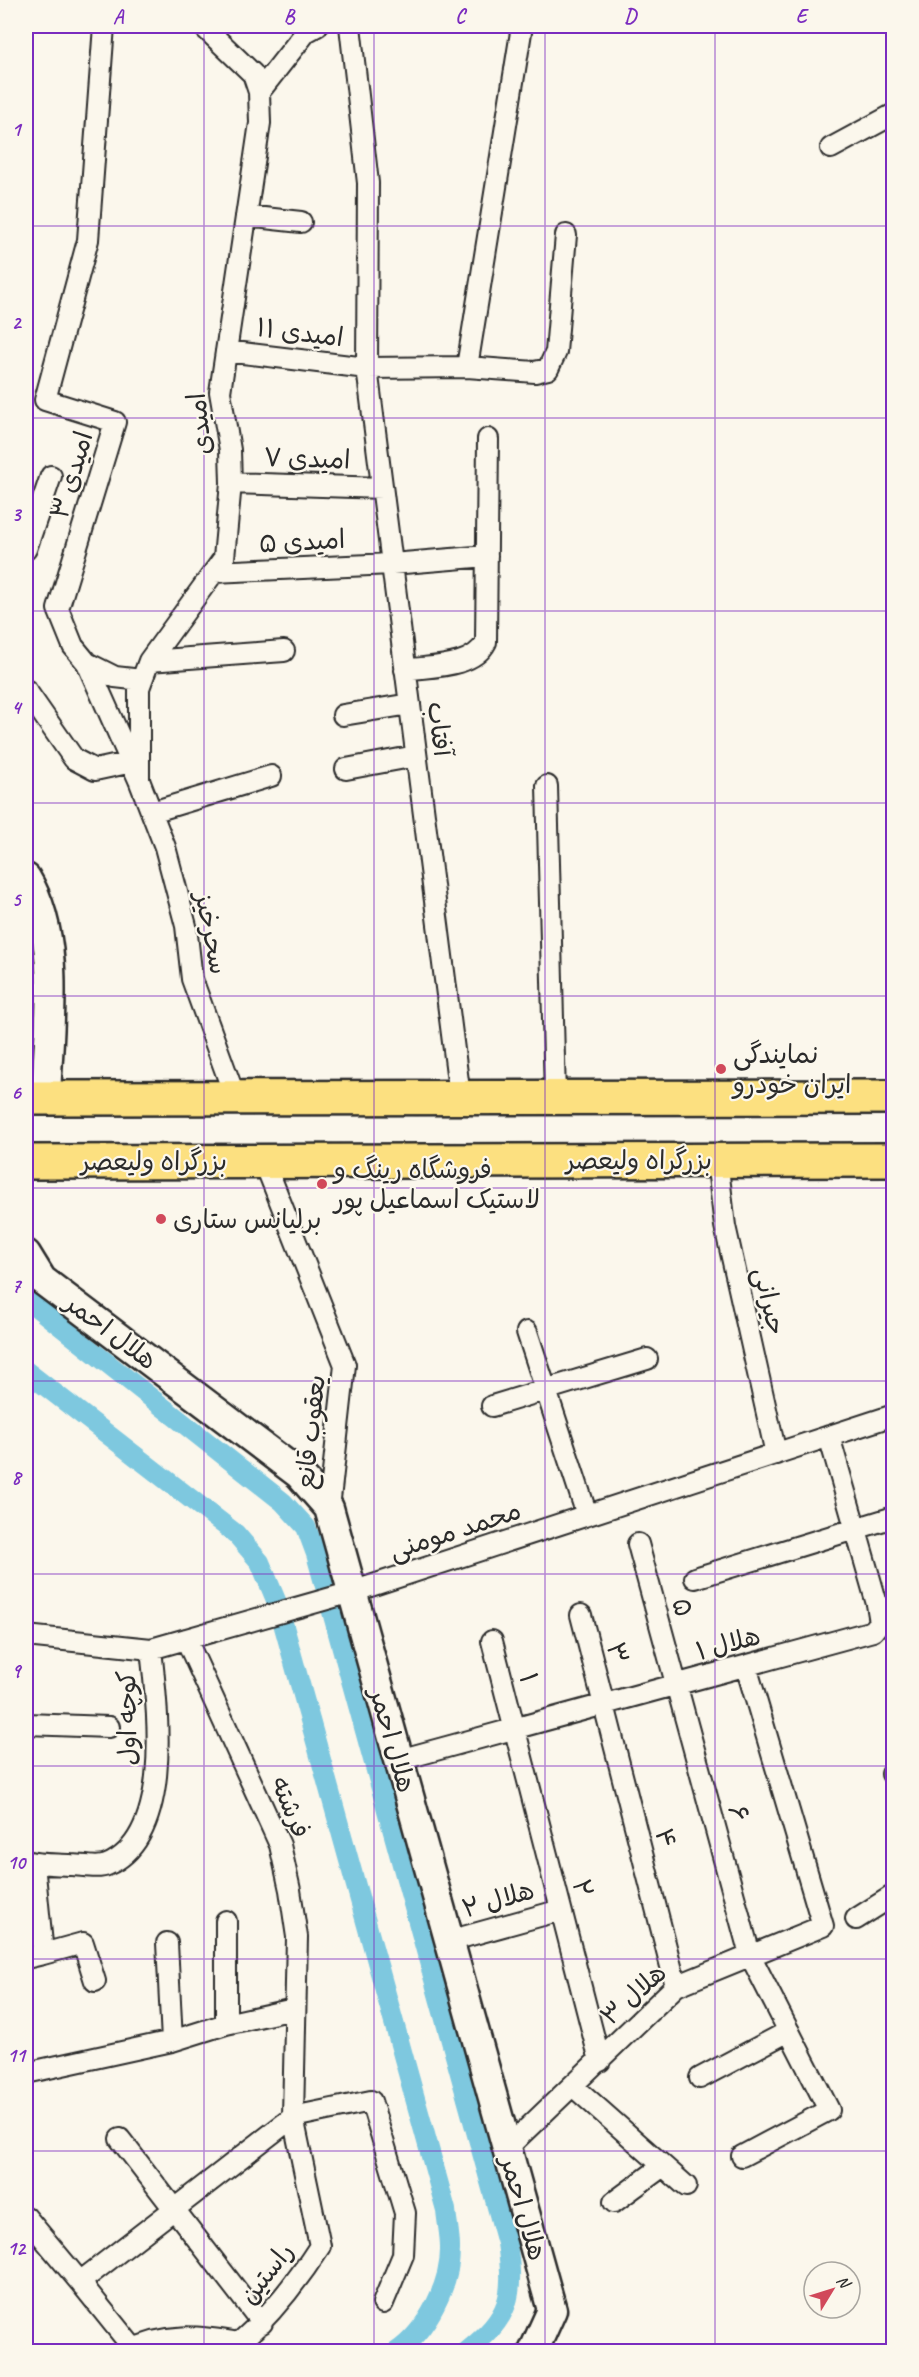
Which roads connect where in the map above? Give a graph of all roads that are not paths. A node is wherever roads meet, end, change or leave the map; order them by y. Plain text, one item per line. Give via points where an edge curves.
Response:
1 (104, 26) edge
2 (203, 26) edge
3 (318, 26) edge
4 (350, 26) edge
5 (522, 26) edge
6 (259, 92) junction
7 (894, 114) edge
8 (831, 148) dead end
9 (246, 216) junction
10 (301, 222) dead end
11 (566, 235) dead end
12 (226, 351) junction
13 (467, 367) junction
14 (368, 368) junction
15 (488, 439) dead end
16 (51, 476) dead end
17 (231, 483) junction
18 (382, 488) junction
19 (26, 549) edge
20 (487, 556) junction
21 (392, 564) junction
22 (214, 572) junction
23 (284, 651) dead end
24 (149, 661) junction
25 (87, 663) junction
26 (405, 670) junction
27 (142, 680) junction
28 (26, 690) edge
29 (410, 704) junction
30 (344, 716) dead end
31 (416, 756) junction
32 (346, 769) dead end
33 (135, 771) junction
34 (271, 776) dead end
35 (547, 786) dead end
36 (152, 812) junction
37 (26, 878) edge
38 (894, 1096) edge
39 (235, 1097) junction
40 (460, 1097) junction
41 (555, 1097) junction
42 (36, 1098) edge
43 (717, 1160) junction
44 (894, 1160) edge
45 (264, 1161) junction
46 (26, 1162) edge
47 (26, 1254) edge
48 (527, 1332) dead end
49 (647, 1359) dead end
50 (548, 1389) junction
51 (492, 1406) dead end
52 (894, 1415) edge
53 (830, 1436) junction
54 (776, 1454) junction
55 (329, 1508) junction
56 (587, 1515) junction
57 (894, 1516) edge
58 (856, 1528) junction
59 (638, 1544) dead end
60 (694, 1578) dead end
61 (346, 1594) junction
62 (581, 1615) dead end
63 (26, 1636) edge
64 (186, 1639) junction
65 (492, 1641) dead end
66 (151, 1649) junction
67 (746, 1666) junction
68 (676, 1685) junction
69 (604, 1704) junction
70 (26, 1724) edge
71 (109, 1727) dead end
72 (514, 1728) junction
73 (399, 1760) junction
74 (30, 1863) edge
75 (894, 1895) edge
76 (561, 1910) junction
77 (856, 1919) dead end
78 (226, 1921) dead end
79 (449, 1941) junction
80 (167, 1943) dead end
81 (750, 1955) junction
82 (34, 1956) edge
83 (95, 1981) dead end
84 (676, 1986) junction
85 (294, 2009) junction
86 (226, 2024) junction
87 (789, 2031) junction
88 (172, 2041) junction
89 (600, 2061) junction
90 (26, 2073) edge
91 (700, 2078) dead end
92 (573, 2086) junction
93 (293, 2117) junction
94 (120, 2139) dead end
95 (507, 2148) junction
96 (742, 2156) dead end
97 (663, 2166) junction
98 (686, 2186) dead end
99 (614, 2202) dead end
100 (173, 2210) junction
101 (26, 2217) edge
102 (80, 2282) junction
103 (383, 2303) dead end
104 (262, 2323) junction
105 (130, 2350) edge
106 (533, 2352) edge

1 - 25 street, امیدی ۳ via 88,240 45,400 115,422 58,609 73,646
2 - 6 street, امیدی via 253,75
3 - 6 street via 306,32
4 - 14 street, آفتاب via 368,183
5 - 13 street
6 - 9 street, امیدی via 260,123
7 - 8 street
9 - 10 street
9 - 12 street, امیدی
11 - 13 street, امیدی ۱۱ via 556,352 548,369 535,372
12 - 14 street, امیدی ۱۱
12 - 17 street, امیدی via 220,392
13 - 14 street, امیدی ۱۱
14 - 18 street, آفتاب
15 - 20 street
16 - 19 street
17 - 18 street, امیدی ۷
17 - 22 street, امیدی via 224,558
18 - 21 street, آفتاب
20 - 21 street, امیدی ۵
20 - 26 street via 486,642 482,650 468,660
21 - 22 street, امیدی ۵
21 - 26 street, آفتاب
22 - 24 street, امیدی
23 - 24 street
24 - 27 street, امیدی
25 - 27 street, امیدی ۳ via 115,677
25 - 33 street, امیدی ۳
26 - 29 street, آفتاب
27 - 33 street, امیدی
28 - 33 street via 74,759 95,770
29 - 30 street
29 - 31 street, آفتاب
31 - 32 street
31 - 40 street, آفتاب
33 - 36 street, سحرخیز
34 - 36 street
35 - 41 street
36 - 39 street, سحرخیز via 186,926 192,979
37 - 42 main road via 38,898 50,957
38 - 41 highway
39 - 40 highway
39 - 42 highway
40 - 41 highway
43 - 44 highway, بزرگراه ولیعصر
43 - 45 highway, بزرگراه ولیعصر
43 - 54 street, جیرانی via 725,1226
45 - 46 highway, بزرگراه ولیعصر
45 - 55 street, یعقوب قانع via 345,1365
47 - 55 main road, هلال احمر via 42,1280 299,1474
48 - 50 street
49 - 50 street
50 - 51 street
50 - 56 street
52 - 53 street, محمد مومنی
53 - 54 street, محمد مومنی
53 - 58 street, هلال ۱
54 - 56 street, محمد مومنی
55 - 61 main road, هلال احمر
56 - 61 street, محمد مومنی
57 - 58 street
58 - 60 street
58 - 67 street, هلال ۱ via 880,1622 873,1632
59 - 68 street, ۵
61 - 64 street, محمد مومنی
61 - 73 main road, هلال احمر
62 - 69 street, ۳
63 - 66 street, محمد مومنی
64 - 66 street, محمد مومنی
64 - 85 street, فرشته via 280,1845 297,1937
65 - 72 street, ۱
66 - 74 street, کوچه اول via 159,1728 157,1770 146,1820 127,1854 105,1866
67 - 68 street, هلال ۱
67 - 81 street, هلال ۳ via 823,1926
68 - 69 street, هلال ۱
68 - 81 street, ۶
69 - 72 street, هلال ۱
69 - 84 street, ۴
70 - 71 street
72 - 73 street, هلال ۱
72 - 76 street, ۲
73 - 79 main road, هلال احمر
74 - 82 street
75 - 77 street
76 - 79 street, هلال ۲
76 - 89 street, ۲
78 - 86 street
79 - 95 main road, هلال احمر
80 - 88 street
81 - 84 street, هلال ۳
81 - 87 street, ۶
82 - 83 street via 83,1943
84 - 89 street, هلال ۳
85 - 86 street
85 - 93 street, راستین
86 - 88 street
87 - 91 street
87 - 96 street, ۶ via 829,2109
88 - 90 street
89 - 92 street, هلال ۳
92 - 95 street, هلال ۳
92 - 97 street
93 - 100 street
93 - 103 street via 371,2101 405,2213 403,2255
93 - 104 street, راستین via 320,2246 296,2283
94 - 100 street
95 - 106 main road, هلال احمر via 552,2310
97 - 98 street
97 - 99 street
100 - 102 street
100 - 104 street
101 - 102 street
102 - 105 street
104 - 105 street, راستین via 239,2343 181,2335

